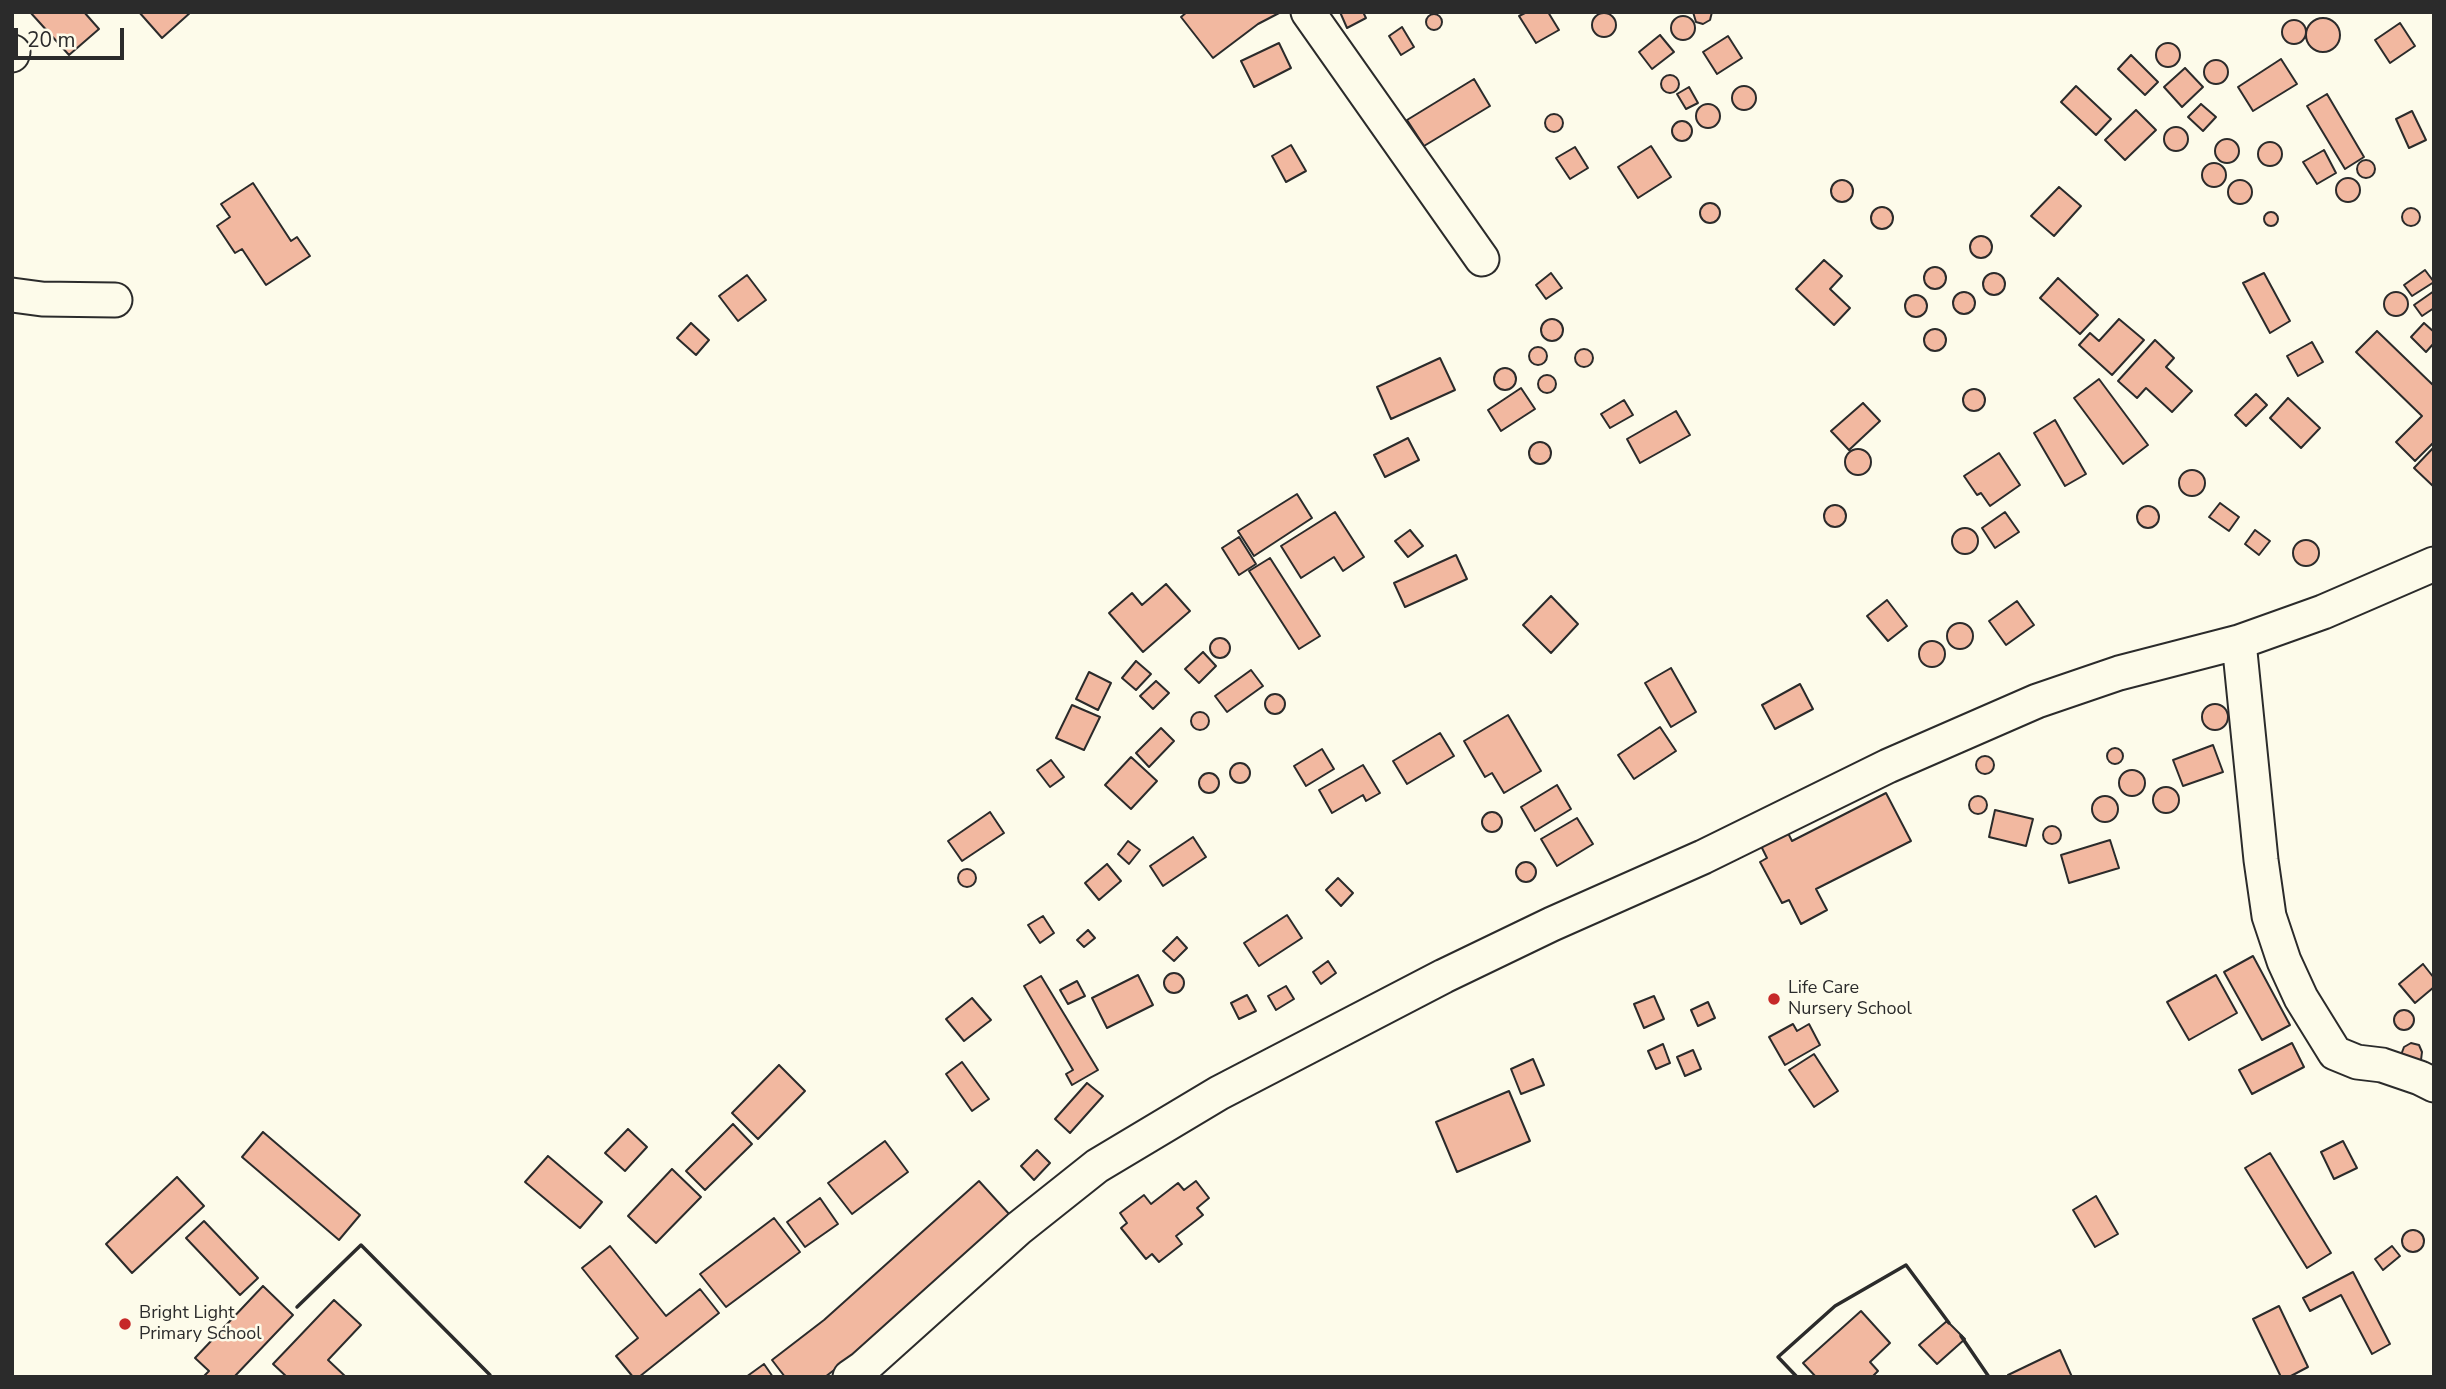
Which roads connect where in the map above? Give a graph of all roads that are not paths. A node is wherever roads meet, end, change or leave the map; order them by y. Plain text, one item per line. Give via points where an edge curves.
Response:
1 (1308, 12) edge
2 (1482, 259) dead end
3 (12, 295) edge
4 (115, 300) dead end
5 (2434, 564) edge
6 (2239, 642) junction
7 (2434, 1086) edge
8 (850, 1377) edge

1 - 2 street
3 - 4 street
5 - 6 street
6 - 7 street via 2260,860 2269,916 2284,961 2335,1054 2382,1065
6 - 8 street via 2119,673 2037,701 1888,766 1444,976 1231,1087 1097,1166

